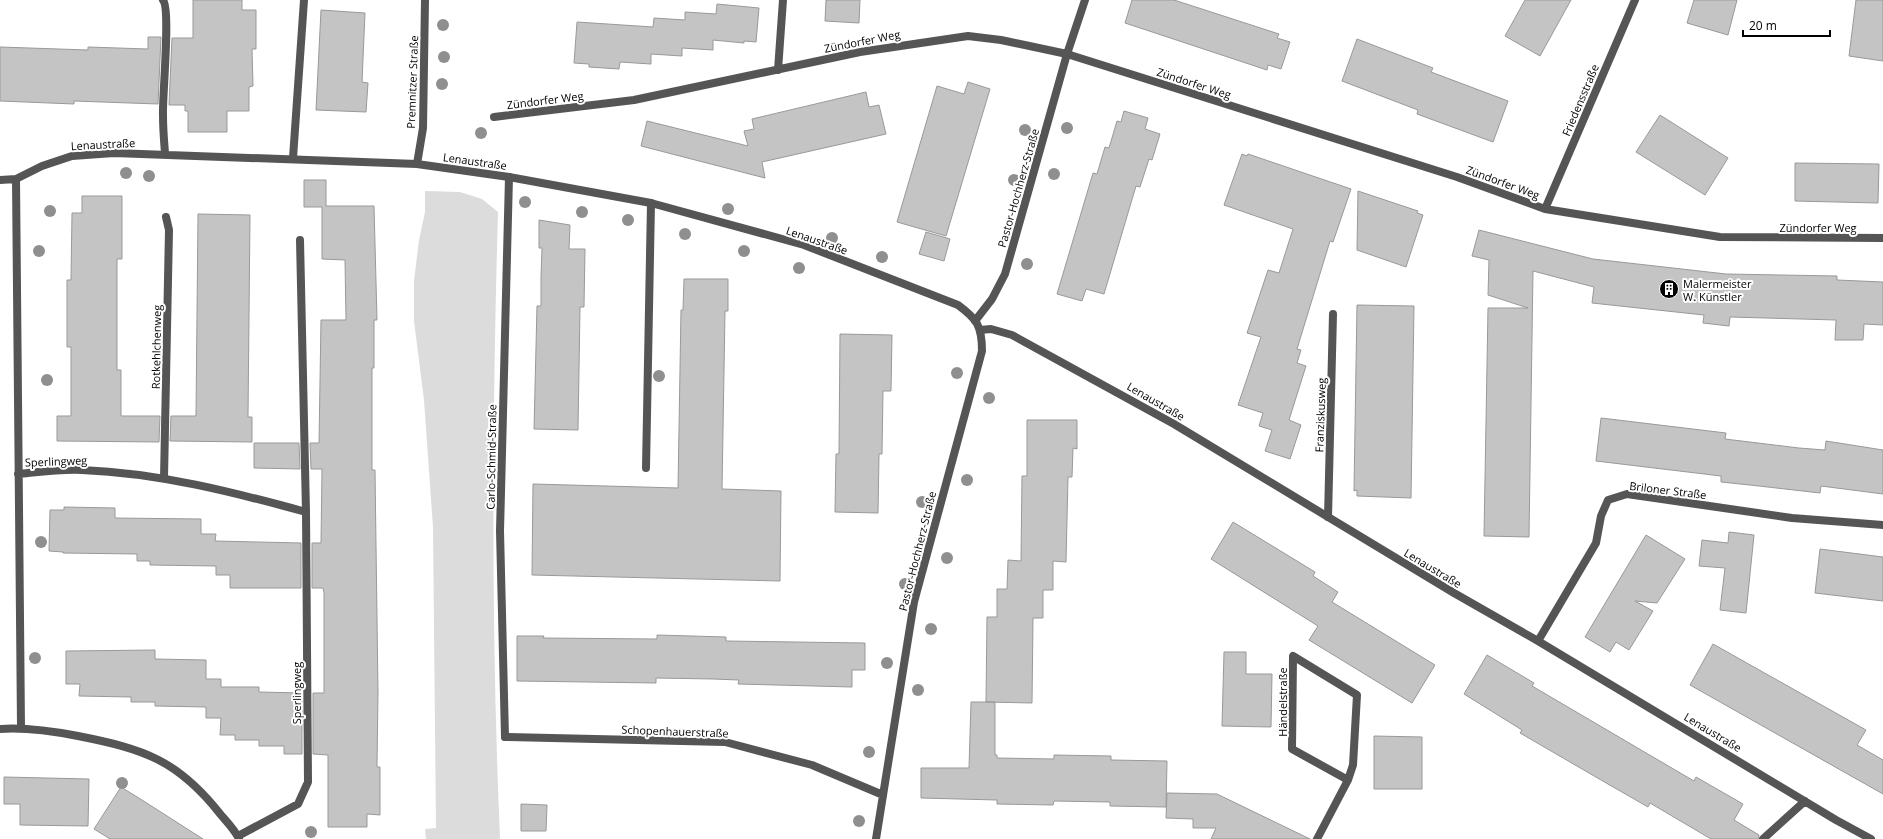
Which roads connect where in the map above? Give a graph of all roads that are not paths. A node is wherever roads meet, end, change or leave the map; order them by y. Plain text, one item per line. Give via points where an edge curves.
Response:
1 (163, 0) edge
2 (304, 0) edge
3 (426, 0) edge
4 (784, 0) edge
5 (1085, 0) edge
6 (1634, 0) edge
7 (1067, 54) junction
8 (778, 70) junction
9 (494, 117) dead end
10 (165, 153) junction
11 (294, 158) junction
12 (417, 164) junction
13 (509, 177) junction
14 (0, 180) edge
15 (16, 180) junction
16 (651, 203) junction
17 (1545, 209) junction
18 (166, 217) dead end
19 (1883, 238) edge
20 (300, 240) dead end
21 (1334, 314) dead end
22 (973, 318) junction
23 (980, 330) junction
24 (646, 468) dead end
25 (18, 474) junction
26 (164, 478) junction
27 (306, 512) junction
28 (1328, 517) junction
29 (1883, 525) edge
30 (1538, 641) junction
31 (21, 727) junction
32 (0, 729) edge
33 (505, 737) joint
34 (1348, 780) junction
35 (883, 795) junction
36 (1805, 801) junction
37 (239, 838) edge
38 (876, 839) edge
39 (1317, 839) edge
40 (1763, 839) edge
41 (1871, 839) edge

1 - 10 street via 166,3 167,20 162,116
2 - 11 street
3 - 12 street, Premnitzer Straße via 422,128
4 - 8 street
5 - 7 street, Pastor-Hochherz-Straße
6 - 17 street, Friedensstraße
7 - 8 street, Zündorfer Weg via 968,36 860,52
7 - 17 street, Zündorfer Weg via 1457,177
7 - 22 street, Pastor-Hochherz-Straße via 1005,274 992,299
8 - 9 street, Zündorfer Weg via 634,100
10 - 11 street, Lenaustraße
10 - 15 street, Lenaustraße via 72,156 42,166
11 - 12 street, Lenaustraße
12 - 13 street, Lenaustraße
13 - 16 street, Lenaustraße
13 - 33 street, Carlo-Schmid-Straße via 500,531
14 - 15 street, Lenaustraße
15 - 25 street
16 - 22 street, Lenaustraße via 804,245 958,305
16 - 24 street
17 - 19 street, Zündorfer Weg via 1720,237
18 - 26 street, Rotkehlchenweg via 169,230
20 - 27 street, Sperlingweg
21 - 28 street, Franziskusweg
22 - 23 street, Pastor-Hochherz-Straße
23 - 28 street, Lenaustraße via 991,329 1012,335 1094,379
23 - 35 street, Pastor-Hochherz-Straße via 982,350 914,602
25 - 26 street, Sperlingweg via 81,470
25 - 31 street
26 - 27 street, Sperlingweg via 233,492
27 - 37 street, Sperlingweg via 308,782 298,804
28 - 30 street, Lenaustraße
29 - 30 street, Briloner Straße via 1792,518 1628,494 1608,500 1601,516 1596,543
30 - 36 street, Lenaustraße
31 - 32 street
31 - 37 street via 118,744 167,764 207,797
33 - 35 street, Schopenhauerstraße via 725,742 812,765
34 - 34 street, Händelstraße via 1353,765 1357,695 1293,656 1292,750
34 - 39 street, Händelstraße
35 - 38 street, Pastor-Hochherz-Straße
36 - 40 street
36 - 41 street, Lenaustraße

